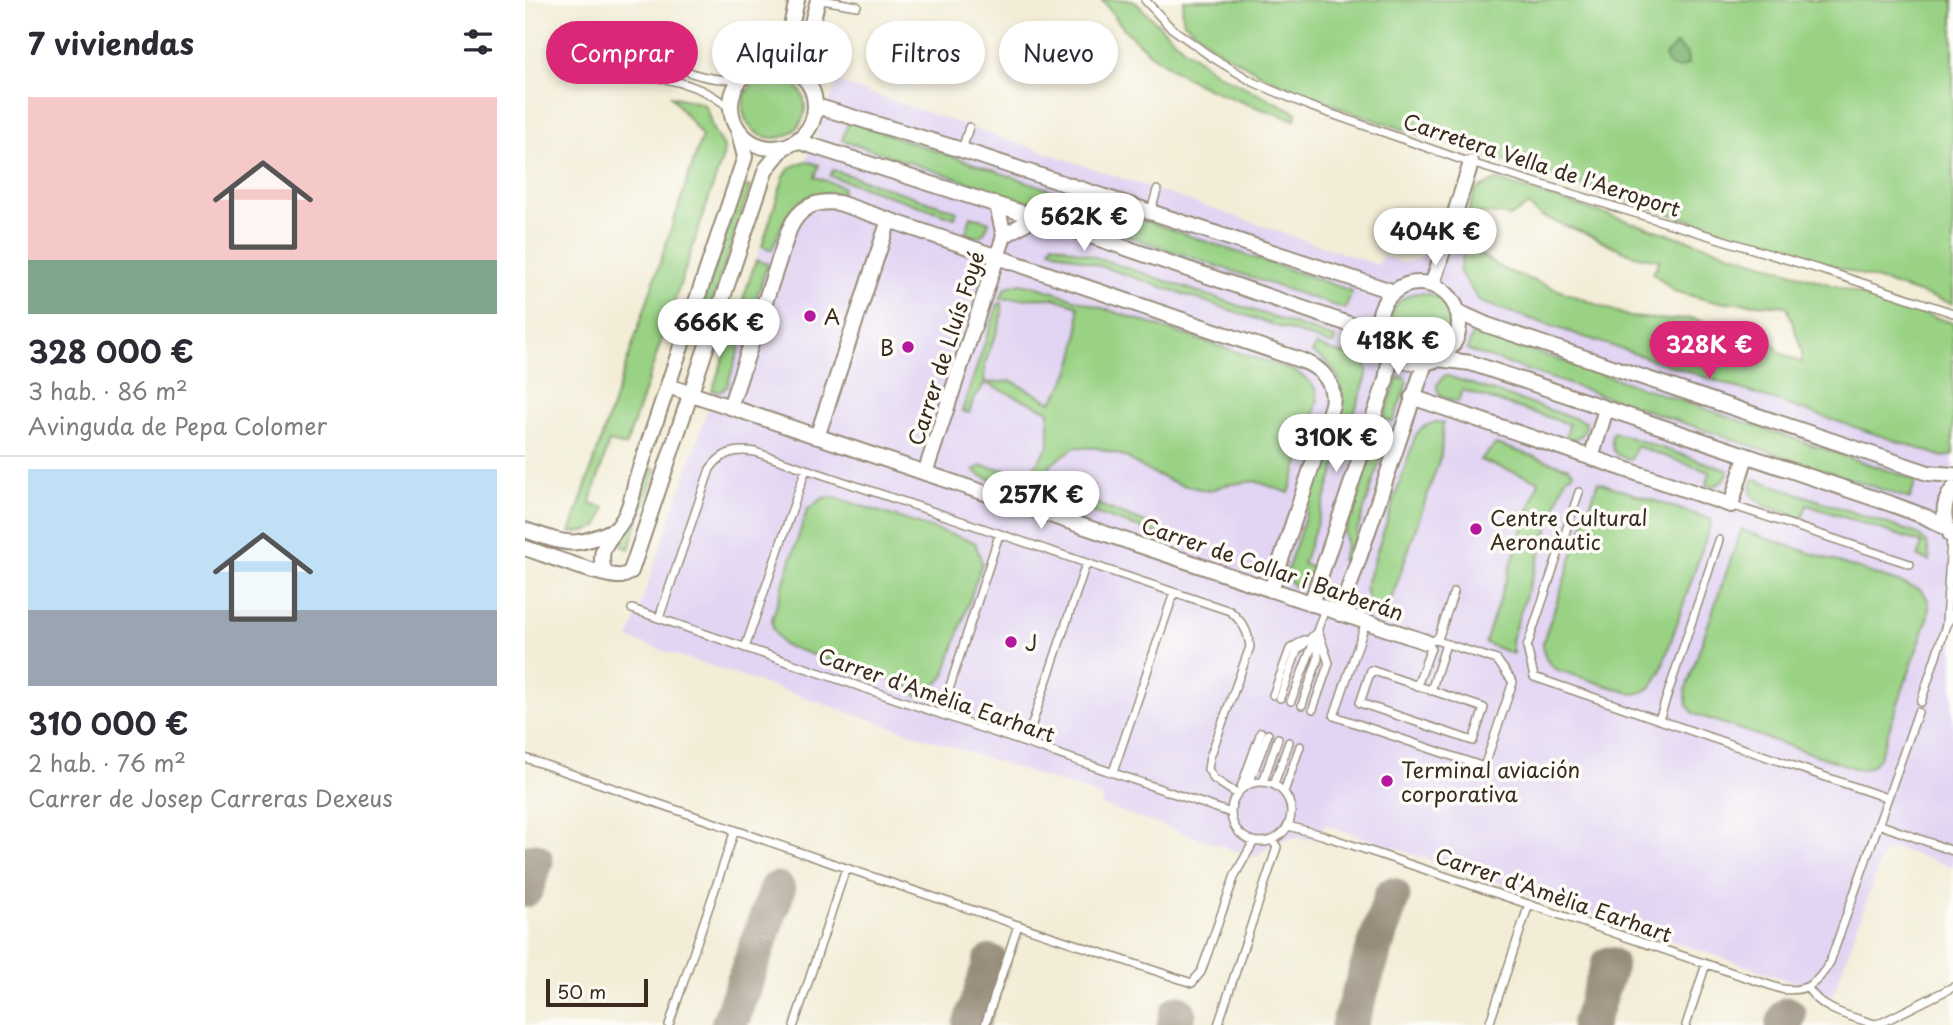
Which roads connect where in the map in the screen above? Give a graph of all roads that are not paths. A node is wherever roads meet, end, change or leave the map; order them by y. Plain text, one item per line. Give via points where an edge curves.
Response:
1 (797, 0) edge
2 (820, 0) edge
3 (1145, 0) edge
4 (857, 6) dead end
5 (793, 21) edge
6 (814, 21) edge
7 (687, 84) edge
8 (737, 84) edge
9 (809, 84) edge
10 (816, 106) junction
11 (731, 110) junction
12 (969, 127) dead end
13 (738, 130) junction
14 (791, 144) junction
15 (962, 150) junction
16 (1471, 163) junction
17 (1157, 190) dead end
18 (996, 205) junction
19 (1151, 211) junction
20 (1035, 216) junction
21 (889, 220) junction
22 (1004, 236) junction
23 (997, 257) junction
24 (1432, 285) junction
25 (1394, 292) junction
26 (1458, 312) junction
27 (1953, 313) edge
28 (1381, 335) junction
29 (1391, 352) junction
30 (1432, 361) junction
31 (668, 386) junction
32 (689, 393) junction
33 (1412, 397) junction
34 (730, 407) junction
35 (1606, 409) junction
36 (817, 437) junction
37 (1746, 456) junction
38 (1591, 458) junction
39 (806, 469) junction
40 (925, 473) junction
41 (1953, 475) edge
42 (1953, 489) edge
43 (1579, 492) dead end
44 (1731, 505) junction
45 (618, 528) junction
46 (525, 530) edge
47 (999, 535) junction
48 (1951, 535) edge
49 (1719, 540) dead end
50 (525, 548) edge
51 (1086, 564) junction
52 (1910, 564) dead end
53 (605, 573) junction
54 (1271, 590) junction
55 (1454, 592) dead end
56 (1174, 593) junction
57 (1318, 606) junction
58 (632, 609) dead end
59 (1340, 614) junction
60 (1953, 614) edge
61 (659, 618) junction
62 (1366, 622) junction
63 (1946, 625) junction
64 (1318, 631) junction
65 (1431, 641) junction
66 (1446, 644) junction
67 (745, 648) junction
68 (1417, 686) junction
69 (1431, 691) junction
70 (1277, 696) dead end
71 (1291, 701) dead end
72 (1921, 702) dead end
73 (1302, 705) dead end
74 (1313, 709) dead end
75 (1918, 712) dead end
76 (941, 714) junction
77 (1659, 720) junction
78 (1278, 738) dead end
79 (1289, 742) dead end
80 (1026, 743) junction
81 (1300, 746) dead end
82 (525, 758) edge
83 (1113, 772) junction
84 (1263, 782) junction
85 (1249, 784) junction
86 (1274, 785) junction
87 (1239, 792) junction
88 (1284, 792) junction
89 (1887, 798) junction
90 (1231, 813) junction
91 (1878, 824) junction
92 (1288, 826) junction
93 (735, 830) junction
94 (1254, 841) junction
95 (1272, 841) junction
96 (1953, 851) edge
97 (846, 868) junction
98 (1529, 904) junction
99 (1018, 925) junction
100 (1706, 964) junction
101 (1807, 987) junction
102 (1953, 987) edge
103 (1883, 1024) edge
104 (669, 1025) edge
105 (794, 1025) edge
106 (985, 1025) edge
107 (1218, 1025) edge
108 (1489, 1025) edge
109 (1686, 1025) edge

1 - 5 street
2 - 4 lane
2 - 6 street
3 - 16 lane, Carretera Vella de l'Aeroport via 1170,27 1253,82
7 - 11 lane via 710,93
8 - 11 street
9 - 10 street
10 - 14 street via 809,129
10 - 15 street
11 - 13 street
12 - 15 lane
13 - 14 street via 758,146
13 - 31 street via 745,157
14 - 18 street
14 - 32 street via 766,169
15 - 19 street
16 - 24 street
16 - 27 lane, Carretera Vella de l'Aeroport
17 - 19 lane
18 - 20 street
18 - 22 street, Carrer de Lluís Foyé
19 - 25 street
20 - 22 street, Carrer de Lluís Foyé
20 - 28 street
21 - 23 street
21 - 34 street via 822,202 794,217
21 - 36 street
22 - 23 street, Carrer de Lluís Foyé
23 - 40 street, Carrer de Lluís Foyé
23 - 54 street via 1303,360 1325,374 1332,389 1332,405
24 - 25 street via 1417,282
24 - 26 street via 1448,295
25 - 28 street via 1379,315
26 - 30 street via 1457,337 1448,352
26 - 41 street via 1928,473
28 - 29 street
29 - 30 street via 1406,361
29 - 57 street
30 - 33 street
30 - 35 street via 1471,363
31 - 32 street, Carrer de Collar i Barberán
31 - 45 street via 632,499
32 - 34 street, Carrer de Collar i Barberán
32 - 53 street via 631,571 619,576
33 - 38 street
33 - 59 street
34 - 36 street, Carrer de Collar i Barberán
35 - 37 street
35 - 38 street
36 - 40 street, Carrer de Collar i Barberán
37 - 44 street
37 - 48 street via 1926,517
38 - 44 street
39 - 47 lane
39 - 61 lane via 740,450 713,464
39 - 67 lane
40 - 54 street, Carrer de Collar i Barberán
42 - 48 street via 1944,515
43 - 77 lane via 1527,647 1534,677
44 - 52 lane
45 - 46 street via 574,544
45 - 53 street via 603,549
47 - 51 lane
47 - 76 lane
48 - 63 lane
49 - 77 lane
50 - 53 street
51 - 56 lane
51 - 80 lane
54 - 57 street, Carrer de Collar i Barberán
55 - 65 lane via 1439,636
56 - 83 lane
56 - 87 lane via 1230,611 1248,631 1250,647 1208,769 1214,779
57 - 59 street, Carrer de Collar i Barberán
57 - 64 lane
58 - 61 lane, Carrer d'Amèlia Earhart
59 - 62 street, Carrer de Collar i Barberán
60 - 63 lane
61 - 67 lane, Carrer d'Amèlia Earhart
62 - 65 street, Carrer de Collar i Barberán
62 - 66 lane via 1334,716 1484,767 1513,682 1497,660
63 - 72 lane
64 - 70 lane via 1293,650
64 - 71 lane
64 - 73 lane via 1318,659
64 - 74 lane via 1329,663
65 - 66 lane
65 - 68 lane
66 - 69 lane
67 - 76 lane, Carrer d'Amèlia Earhart
68 - 69 lane
68 - 69 lane via 1371,670 1360,703 1473,741 1483,708
75 - 89 lane
76 - 80 lane, Carrer d'Amèlia Earhart
77 - 89 lane
78 - 84 lane
79 - 86 lane
80 - 83 lane, Carrer d'Amèlia Earhart
81 - 88 lane
82 - 93 lane
83 - 90 lane, Carrer d'Amèlia Earhart
84 - 85 lane
84 - 86 lane
85 - 87 lane
85 - 87 lane via 1264,733
86 - 88 lane
87 - 90 lane
88 - 92 lane via 1292,810
89 - 91 lane
90 - 94 lane via 1236,828
91 - 96 lane
91 - 101 lane via 1830,961
92 - 95 lane
92 - 98 lane, Carrer d'Amèlia Earhart
93 - 97 lane
93 - 104 lane
94 - 95 lane
94 - 99 lane via 1235,875 1201,972 1192,982
95 - 107 lane via 1277,847
97 - 99 lane
97 - 105 lane
98 - 100 lane, Carrer d'Amèlia Earhart
98 - 108 lane
99 - 106 lane
100 - 101 lane, Carrer d'Amèlia Earhart via 1781,989
100 - 109 lane
101 - 103 lane via 1826,1007
102 - 103 lane

